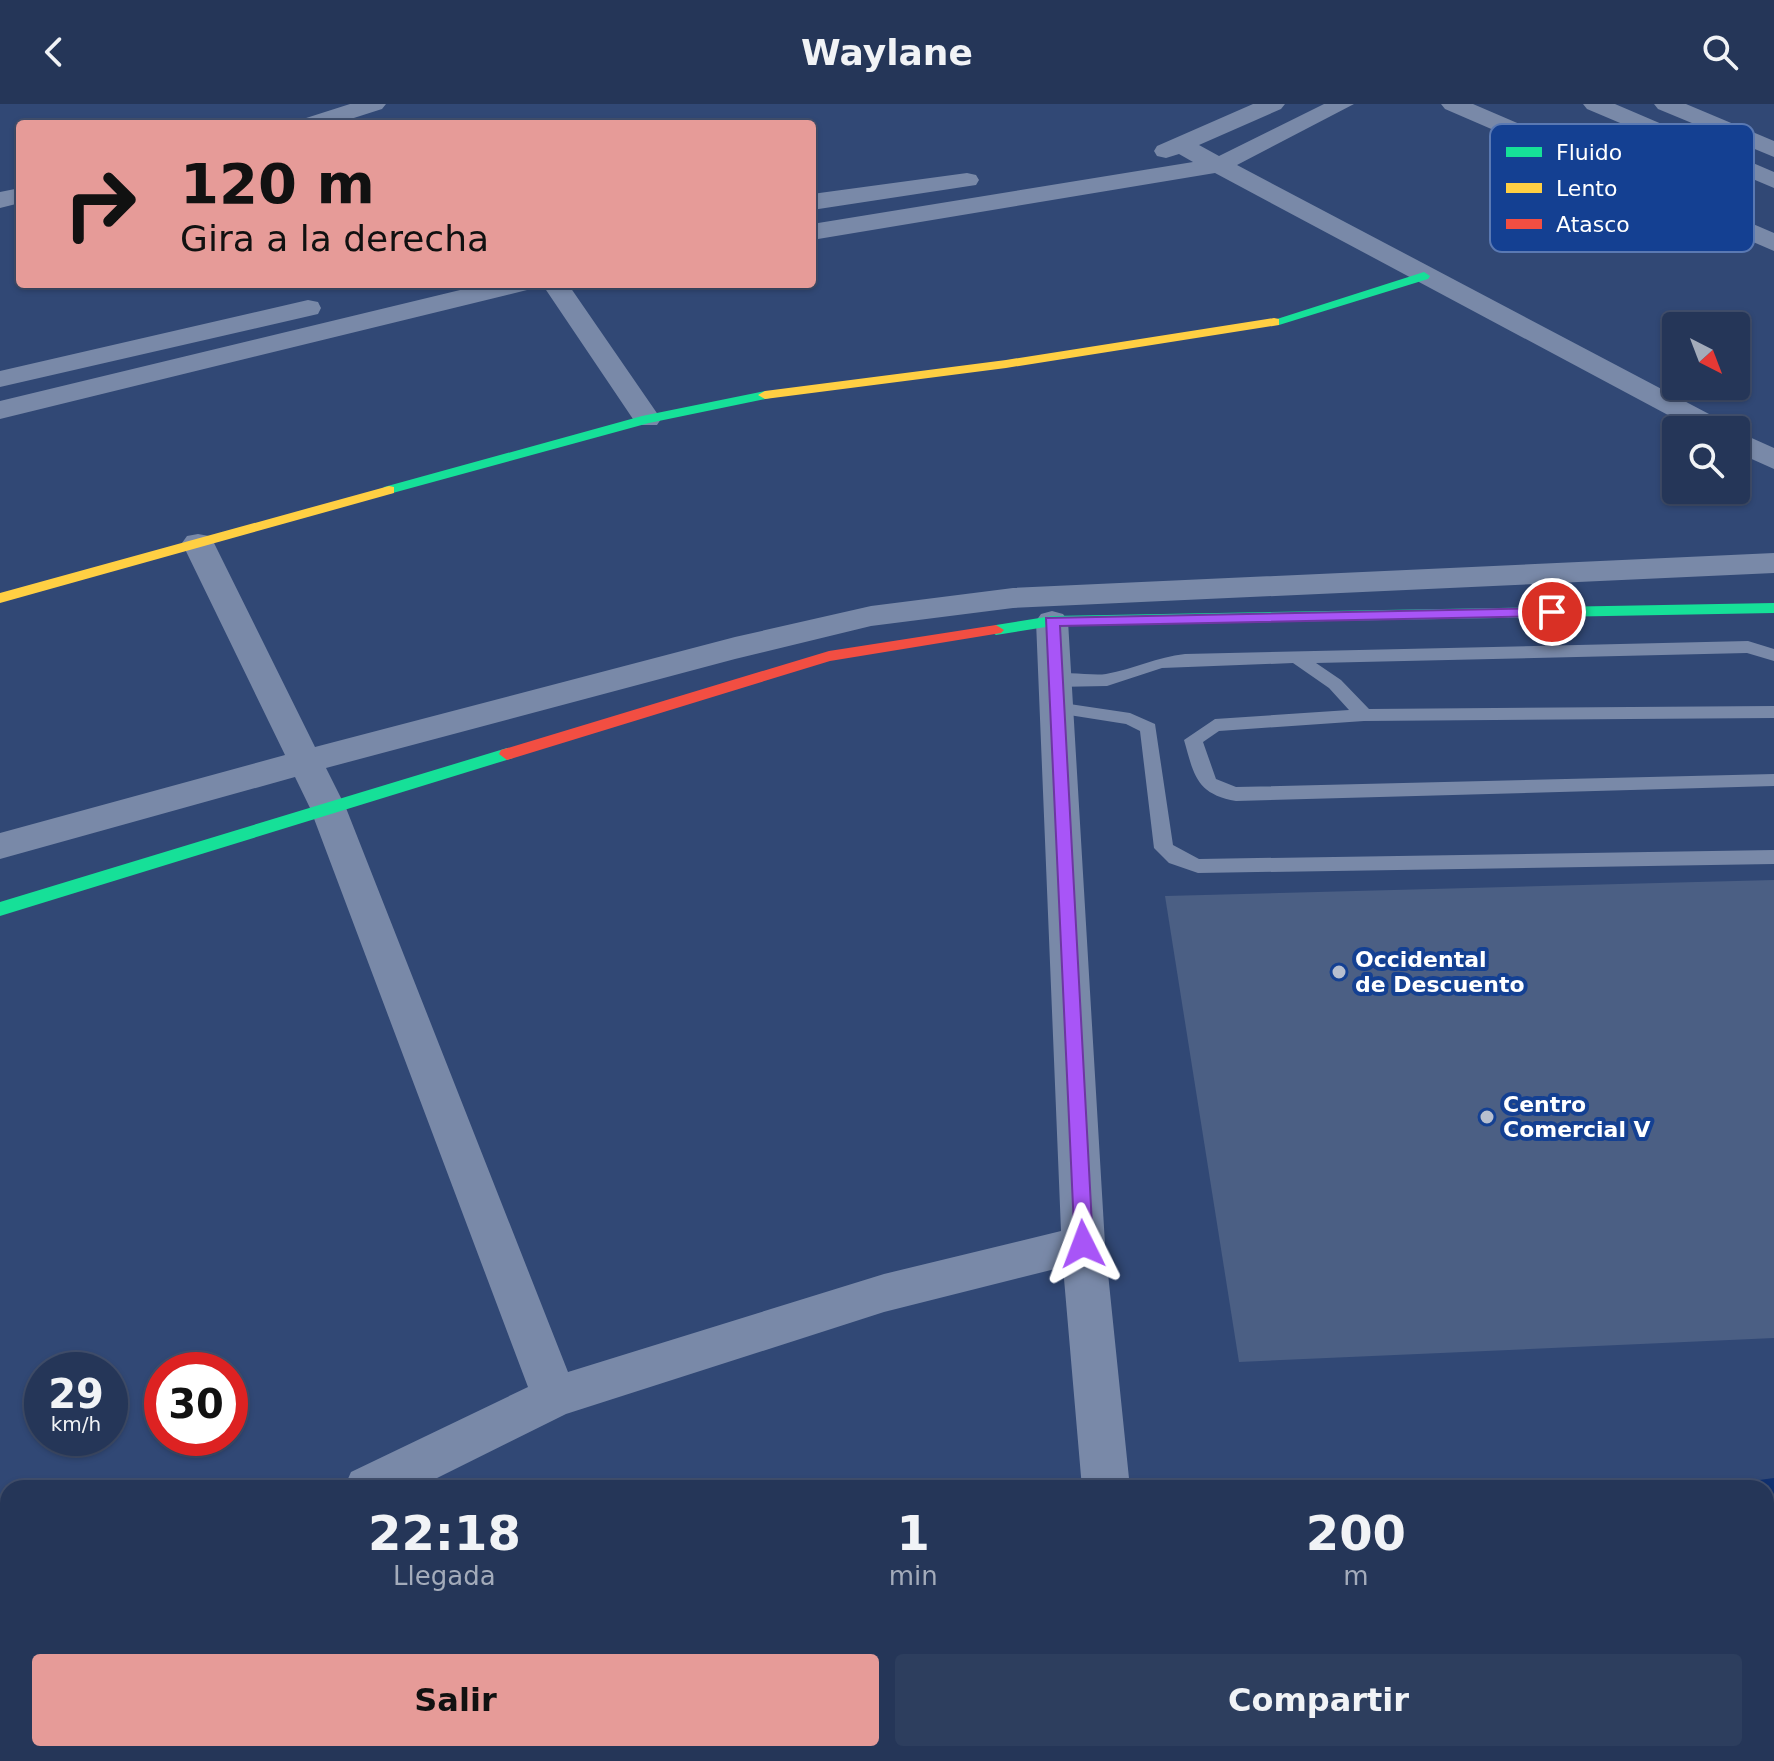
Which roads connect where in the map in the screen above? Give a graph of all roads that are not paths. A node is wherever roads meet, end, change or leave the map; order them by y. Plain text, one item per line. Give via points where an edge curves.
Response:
1 (294, 104) edge
2 (374, 104) edge
3 (1273, 104) edge
4 (1342, 104) edge
5 (1453, 104) edge
6 (1595, 104) edge
7 (1666, 104) edge
8 (317, 120) edge
9 (326, 120) edge
10 (1501, 124) edge
11 (1641, 124) edge
12 (1713, 124) edge
13 (1754, 141) edge
14 (1180, 145) junction
15 (1774, 150) edge
16 (1219, 165) junction
17 (1037, 170) dead end
18 (1754, 172) edge
19 (990, 177) dead end
20 (1774, 181) edge
21 (816, 201) edge
22 (1754, 208) edge
23 (1774, 217) edge
24 (816, 231) edge
25 (1754, 234) edge
26 (1774, 243) edge
27 (1424, 276) junction
28 (391, 288) edge
29 (502, 288) edge
30 (558, 288) edge
31 (0, 379) edge
32 (0, 410) edge
33 (1691, 416) edge
34 (647, 419) junction
35 (1750, 447) edge
36 (1774, 460) edge
37 (198, 543) junction
38 (1774, 563) edge
39 (0, 598) edge
40 (1774, 608) edge
41 (1052, 621) junction
42 (1774, 655) edge
43 (1295, 656) junction
44 (1056, 694) junction
45 (1774, 712) edge
46 (1364, 715) junction
47 (304, 762) junction
48 (1774, 780) edge
49 (328, 808) junction
50 (0, 846) edge
51 (1774, 857) edge
52 (0, 909) edge
53 (1083, 1244) junction
54 (555, 1397) junction
55 (384, 1480) edge
56 (1105, 1480) edge

1 - 8 street
2 - 9 street
3 - 14 street
4 - 16 street
5 - 10 street
6 - 11 street
7 - 12 street
13 - 15 street
14 - 16 street
14 - 17 street
16 - 24 street
16 - 27 street
18 - 20 street
19 - 21 street
22 - 23 street
25 - 26 street
27 - 33 street
27 - 34 street via 1321,310 1238,329 751,397
28 - 31 street
29 - 32 street
30 - 34 street
34 - 37 street
35 - 36 street
37 - 39 street
37 - 47 street
38 - 47 street via 1013,598 871,616
40 - 41 street
41 - 44 street
41 - 49 street via 829,656
42 - 43 lane via 1748,647
43 - 44 lane via 1160,662
43 - 46 lane via 1335,684
44 - 51 lane via 1149,728 1164,848 1198,866
44 - 53 street
45 - 46 lane
46 - 48 lane via 1215,725 1193,740 1207,783 1221,793
47 - 49 street
47 - 50 street
49 - 52 street
49 - 54 street
53 - 54 street via 884,1293
53 - 56 street
54 - 55 street

